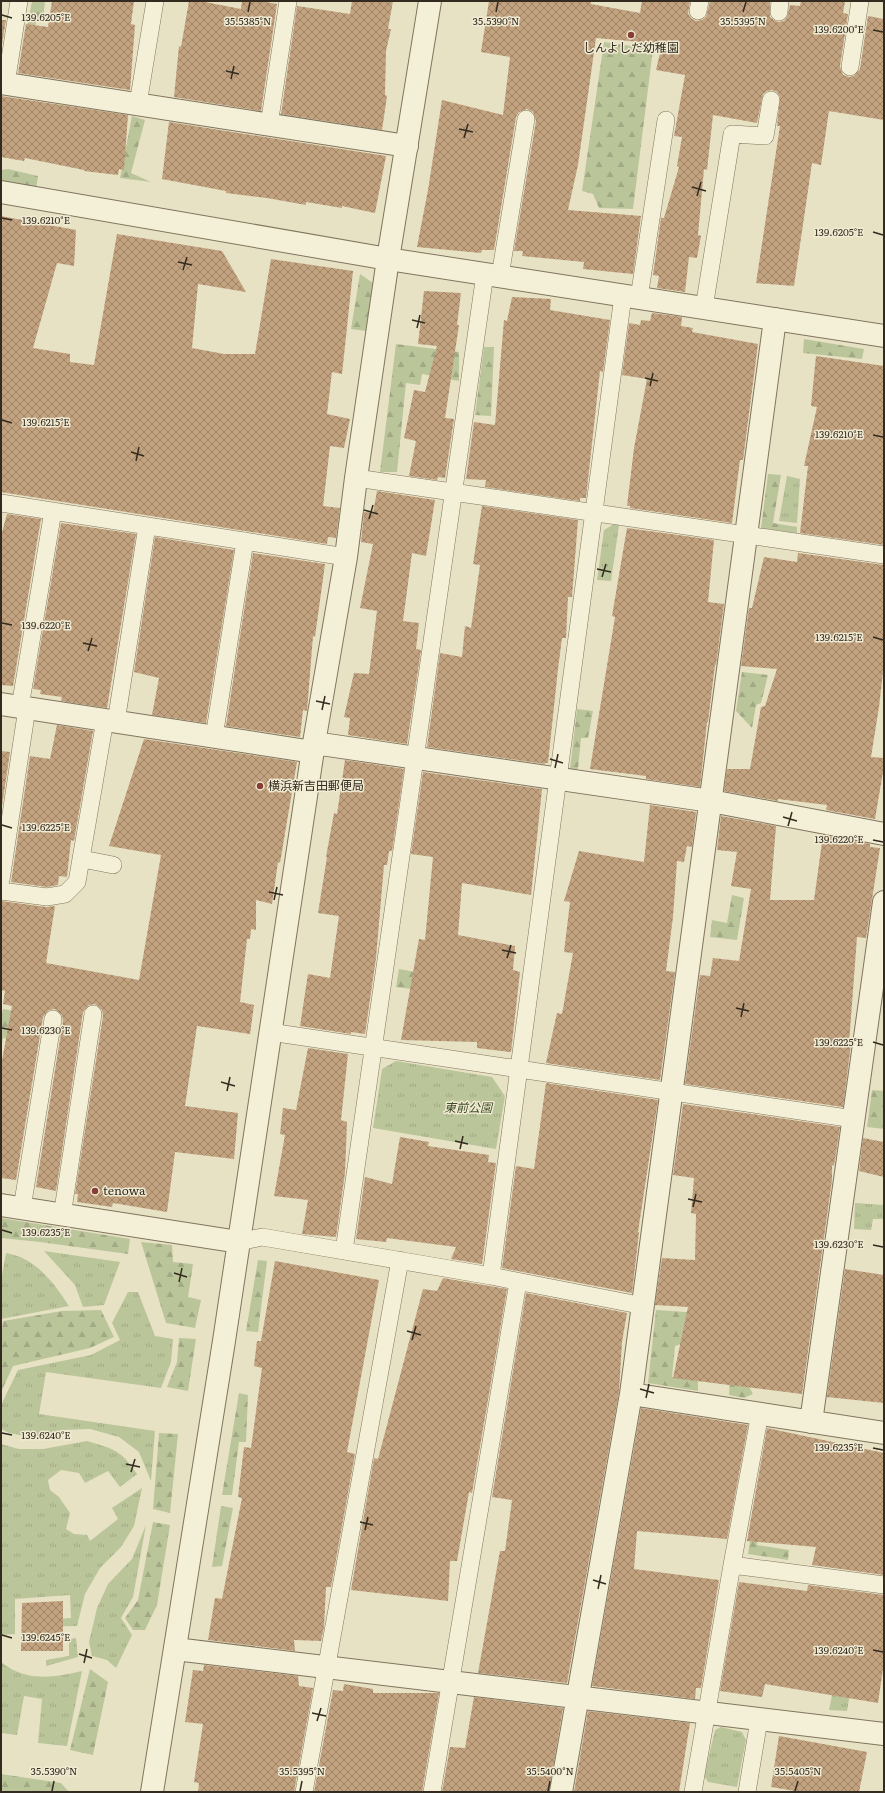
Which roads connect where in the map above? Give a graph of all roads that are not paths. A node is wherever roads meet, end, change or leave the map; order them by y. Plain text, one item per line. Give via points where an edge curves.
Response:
1 (19, 1) edge
2 (155, 1) edge
3 (288, 1) edge
4 (430, 1) edge
5 (860, 1) edge
6 (850, 67) dead end
7 (4, 83) edge
8 (771, 100) dead end
9 (138, 104) junction
10 (526, 119) dead end
11 (666, 120) dead end
12 (269, 125) junction
13 (407, 146) junction
14 (1, 192) edge
15 (388, 259) junction
16 (493, 275) junction
17 (631, 297) junction
18 (704, 308) junction
19 (775, 319) junction
20 (884, 336) edge
21 (356, 478) junction
22 (454, 492) junction
23 (1, 503) edge
24 (53, 511) junction
25 (594, 512) junction
26 (147, 526) junction
27 (746, 535) junction
28 (245, 541) junction
29 (884, 555) edge
30 (346, 557) junction
31 (16, 707) edge
32 (111, 721) junction
33 (214, 737) junction
34 (314, 747) junction
35 (415, 757) junction
36 (558, 779) junction
37 (710, 801) junction
38 (884, 834) edge
39 (82, 859) junction
40 (113, 865) dead end
41 (1, 880) edge
42 (1, 891) edge
43 (884, 902) edge
44 (93, 1014) dead end
45 (53, 1018) dead end
46 (270, 1032) junction
47 (374, 1048) junction
48 (519, 1069) junction
49 (672, 1092) junction
50 (854, 1119) junction
51 (11, 1207) edge
52 (62, 1216) junction
53 (239, 1242) junction
54 (344, 1251) junction
55 (400, 1260) junction
56 (491, 1276) junction
57 (518, 1282) junction
58 (644, 1306) junction
59 (631, 1394) junction
60 (760, 1413) junction
61 (812, 1422) junction
62 (884, 1433) edge
63 (732, 1565) junction
64 (884, 1585) edge
65 (174, 1649) junction
66 (326, 1668) junction
67 (450, 1683) junction
68 (577, 1698) junction
69 (706, 1713) junction
70 (759, 1720) junction
71 (884, 1734) edge
72 (152, 1792) edge
73 (304, 1792) edge
74 (432, 1792) edge
75 (561, 1792) edge
76 (694, 1792) edge
77 (747, 1792) edge

1 - 7 lane
2 - 9 lane
3 - 12 lane
4 - 13 street
5 - 6 lane
7 - 9 street
8 - 18 lane via 766,136 732,134
9 - 12 street
10 - 16 lane
11 - 17 lane
12 - 13 street
13 - 15 street
14 - 15 street
15 - 16 street
15 - 21 street
16 - 17 street
16 - 22 lane
17 - 18 street
17 - 25 lane
18 - 19 street
19 - 20 street
19 - 27 street
21 - 22 lane
21 - 30 street
22 - 25 lane
22 - 35 lane
23 - 24 lane
24 - 26 lane
24 - 31 lane
25 - 27 lane
25 - 36 lane
26 - 28 lane
26 - 32 lane
27 - 29 lane
27 - 37 street
28 - 30 lane
28 - 33 lane
30 - 34 street
31 - 32 street
31 - 41 lane
32 - 33 street
32 - 39 lane
33 - 34 street
34 - 35 street
34 - 46 street
35 - 36 street
35 - 47 lane
36 - 37 street
36 - 48 lane
37 - 38 street
37 - 49 street
39 - 40 lane
39 - 42 lane via 77,882 65,894 47,897
43 - 50 street
44 - 52 lane
45 - 51 lane
46 - 47 lane
46 - 53 street
47 - 48 lane
47 - 54 lane
48 - 49 lane
48 - 56 lane
49 - 50 lane
49 - 58 street
50 - 61 street
51 - 52 street
52 - 53 street
53 - 54 lane via 262,1237
53 - 65 street
54 - 55 lane
55 - 56 lane
55 - 66 lane
56 - 57 lane
57 - 58 lane
57 - 67 lane
58 - 59 street
59 - 60 street
59 - 68 street
60 - 61 street
60 - 63 lane
61 - 62 street
63 - 64 lane
63 - 69 lane
65 - 66 street
65 - 72 street
66 - 67 street
66 - 73 lane
67 - 68 street
67 - 74 lane
68 - 69 street
68 - 75 street
69 - 70 street
69 - 76 lane
70 - 71 street
70 - 77 lane

